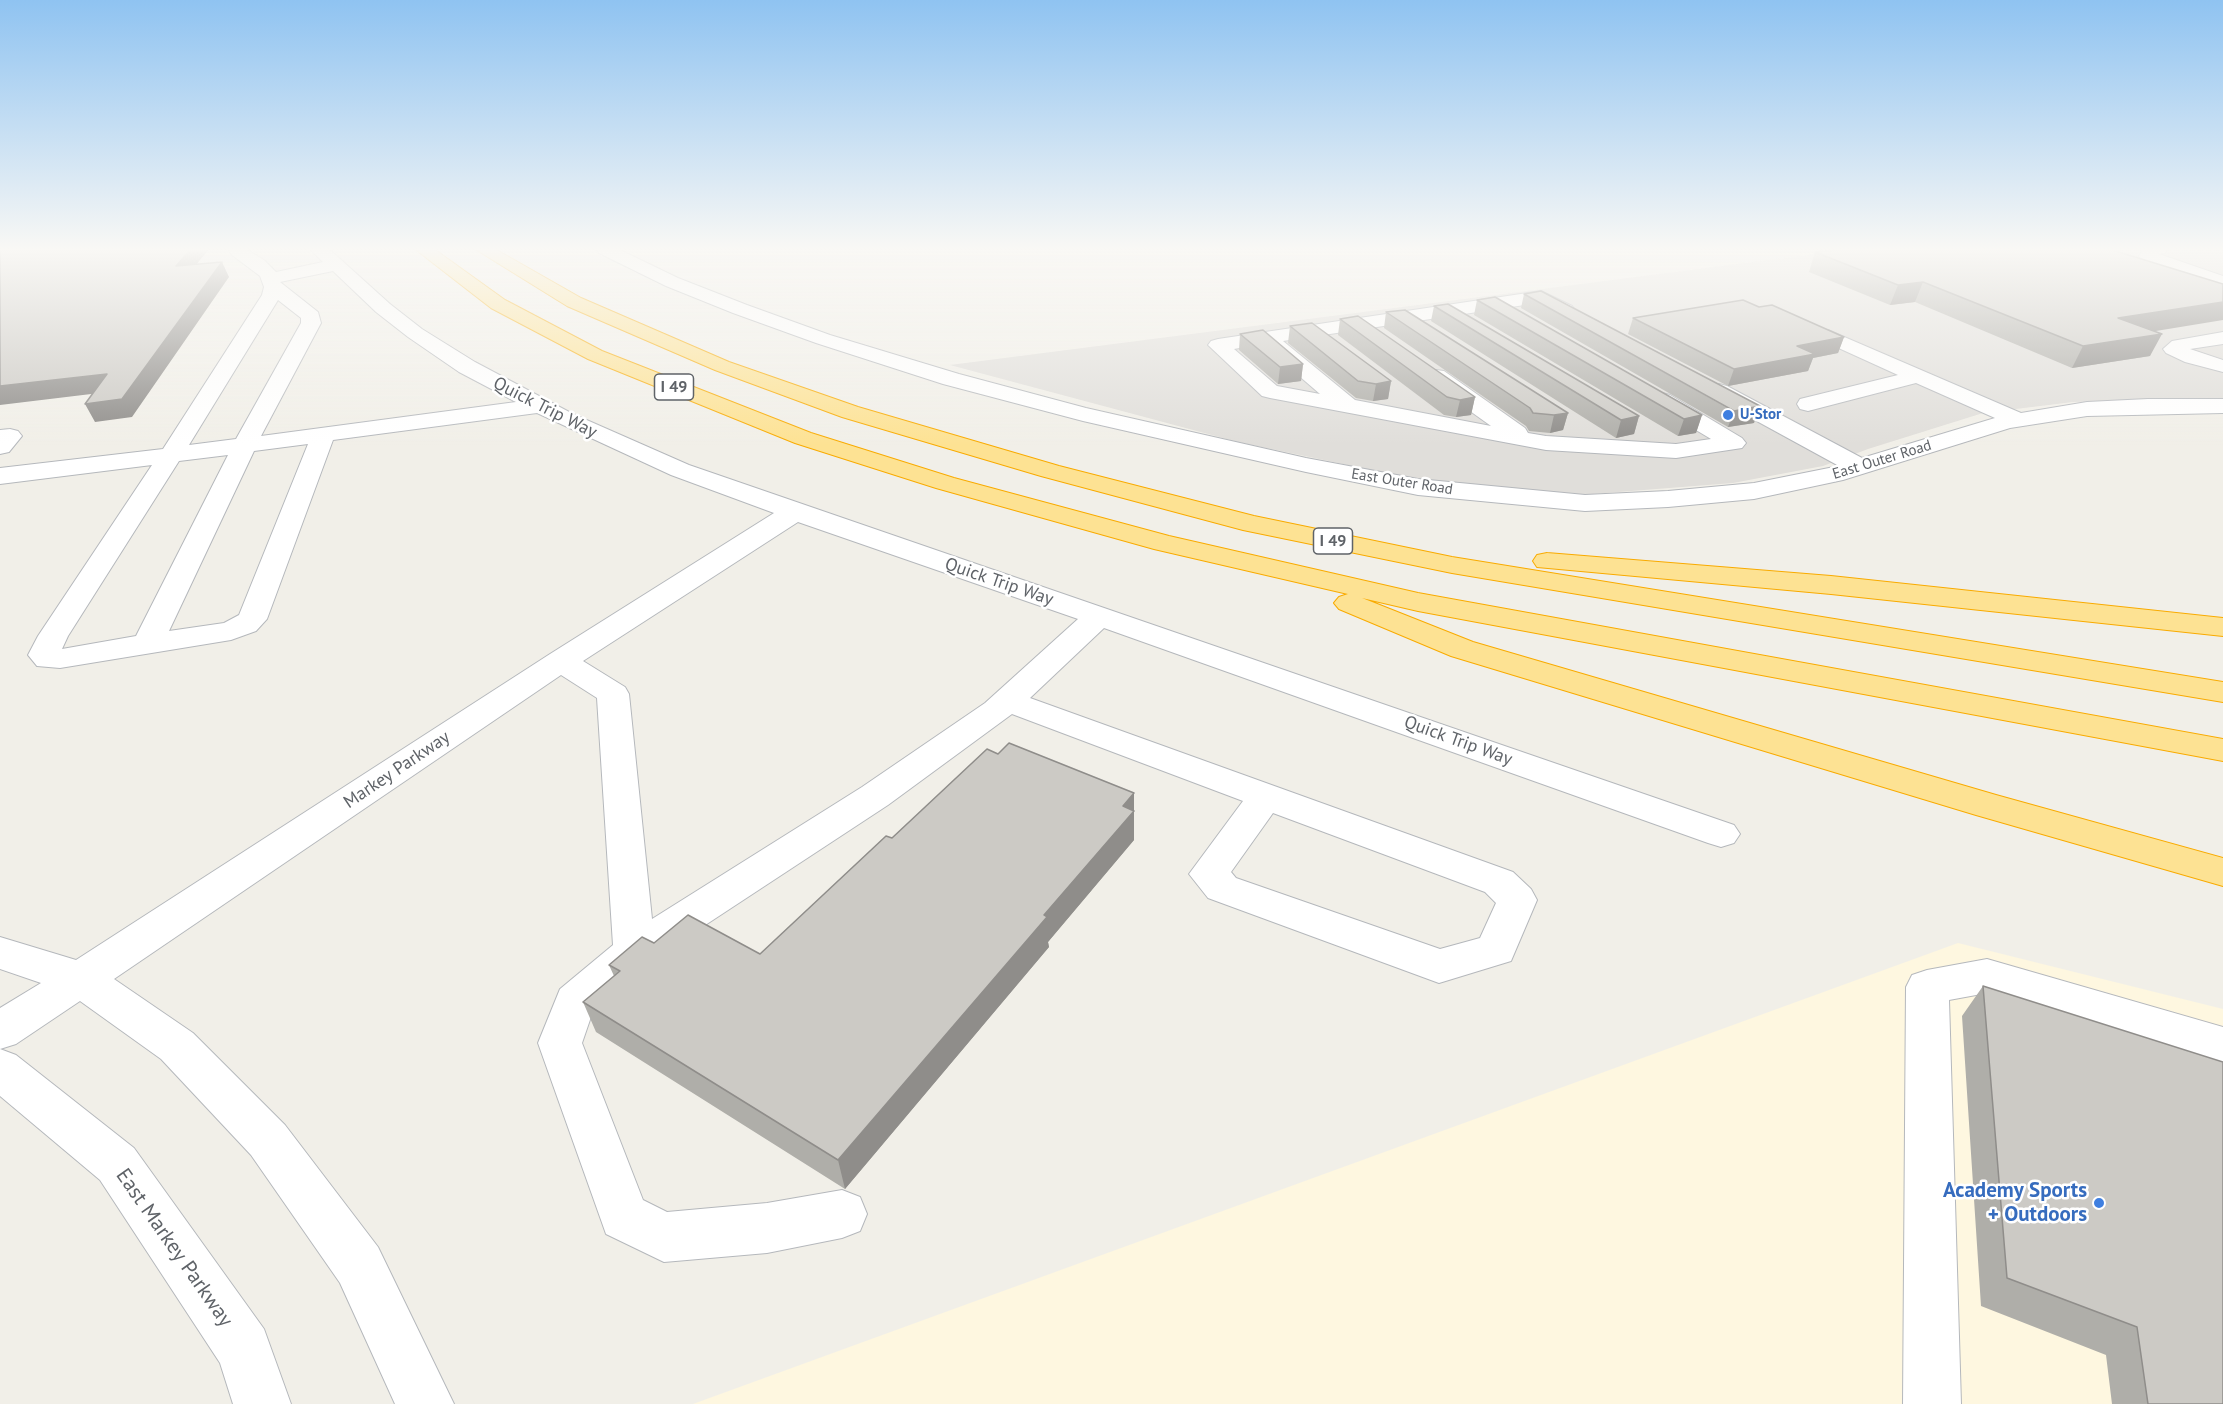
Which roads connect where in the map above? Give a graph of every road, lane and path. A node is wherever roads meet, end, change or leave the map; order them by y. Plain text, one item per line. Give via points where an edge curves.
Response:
1 (260, 315) edge
2 (307, 315) edge
3 (391, 315) edge
4 (518, 315) edge
5 (603, 315) edge
6 (757, 315) edge
7 (1425, 315) edge
8 (1456, 315) edge
9 (1514, 315) edge
10 (1574, 315) edge
11 (1407, 317) junction
12 (1582, 319) edge
13 (1525, 321) edge
14 (1361, 324) junction
15 (1480, 329) edge
16 (1316, 331) junction
17 (1436, 336) edge
18 (1828, 336) edge
19 (1267, 338) junction
20 (2223, 338) edge
21 (1390, 344) edge
22 (1334, 345) edge
23 (1419, 365) edge
24 (2223, 366) edge
25 (1918, 376) junction
26 (1705, 384) edge
27 (1645, 391) edge
28 (1401, 394) dead end
29 (1808, 404) dead end
30 (539, 406) junction
31 (1348, 406) junction
32 (2223, 406) edge
33 (2018, 420) junction
34 (1571, 422) dead end
35 (1438, 423) junction
36 (1640, 426) edge
37 (323, 436) junction
38 (0, 437) edge
39 (1526, 439) junction
40 (244, 446) junction
41 (0, 447) edge
42 (1609, 447) junction
43 (1680, 450) junction
44 (171, 455) junction
45 (1860, 467) junction
46 (0, 476) edge
47 (795, 512) junction
48 (1348, 544) junction
49 (1250, 563) junction
50 (1099, 616) junction
51 (2223, 627) edge
52 (148, 644) junction
53 (561, 660) junction
54 (2223, 692) edge
55 (1007, 701) junction
56 (2223, 750) edge
57 (1266, 796) junction
58 (1721, 834) dead end
59 (2223, 872) edge
60 (634, 951) junction
61 (0, 953) edge
62 (81, 979) junction
63 (0, 1030) edge
64 (2223, 1046) edge
65 (0, 1069) edge
66 (842, 1214) dead end
67 (262, 1404) edge
68 (424, 1404) edge
69 (1932, 1404) edge

1 - 44 street
2 - 40 street via 312,319
3 - 30 street, Quick Trip Way via 467,368
4 - 49 highway, I 49 via 595,355 803,438 945,483
5 - 48 highway, I 49 via 722,366 850,412 1050,471 1252,524
6 - 45 street, East Outer Road via 951,379 1083,414 1418,487 1585,503 1656,500 1754,491
7 - 11 street
8 - 15 street
9 - 13 street
10 - 12 street
11 - 14 street
11 - 17 street
14 - 16 street
14 - 21 street
16 - 19 street
16 - 22 street
18 - 25 street
19 - 31 street
19 - 31 street via 1218,345 1270,391
20 - 24 street via 2173,349
23 - 39 street
25 - 29 street
25 - 33 street
26 - 45 street
27 - 43 street via 1734,442
28 - 35 street
30 - 37 street
30 - 47 street, Quick Trip Way via 680,470
31 - 35 street
32 - 33 street, East Outer Road via 2087,409
33 - 45 street, East Outer Road
34 - 42 street
35 - 39 street
36 - 43 street
37 - 40 street
37 - 52 street via 252,619 231,631
38 - 41 street via 10,436
39 - 42 street
40 - 44 street
40 - 52 street
42 - 43 street
44 - 46 street
44 - 52 street via 44,655 60,659
47 - 50 street, Quick Trip Way
47 - 53 street, Markey Parkway
48 - 51 highway via 1831,585
48 - 54 highway, I 49 via 1452,565
49 - 56 highway, I 49 via 1418,602
49 - 59 highway via 1462,649
50 - 55 street
50 - 58 street, Quick Trip Way
53 - 60 street via 613,694
53 - 62 street, Markey Parkway
55 - 57 street
55 - 60 street via 875,796
57 - 57 street via 1499,882 1517,900 1496,950 1439,966 1222,888 1209,874
60 - 66 street via 575,1001 560,1043 624,1217 664,1237 767,1228
61 - 62 street
62 - 63 street, Markey Parkway
62 - 68 street via 177,1046 268,1140 359,1265
64 - 69 street via 1987,976 1928,987
65 - 67 street, East Markey Parkway via 117,1164 244,1349

